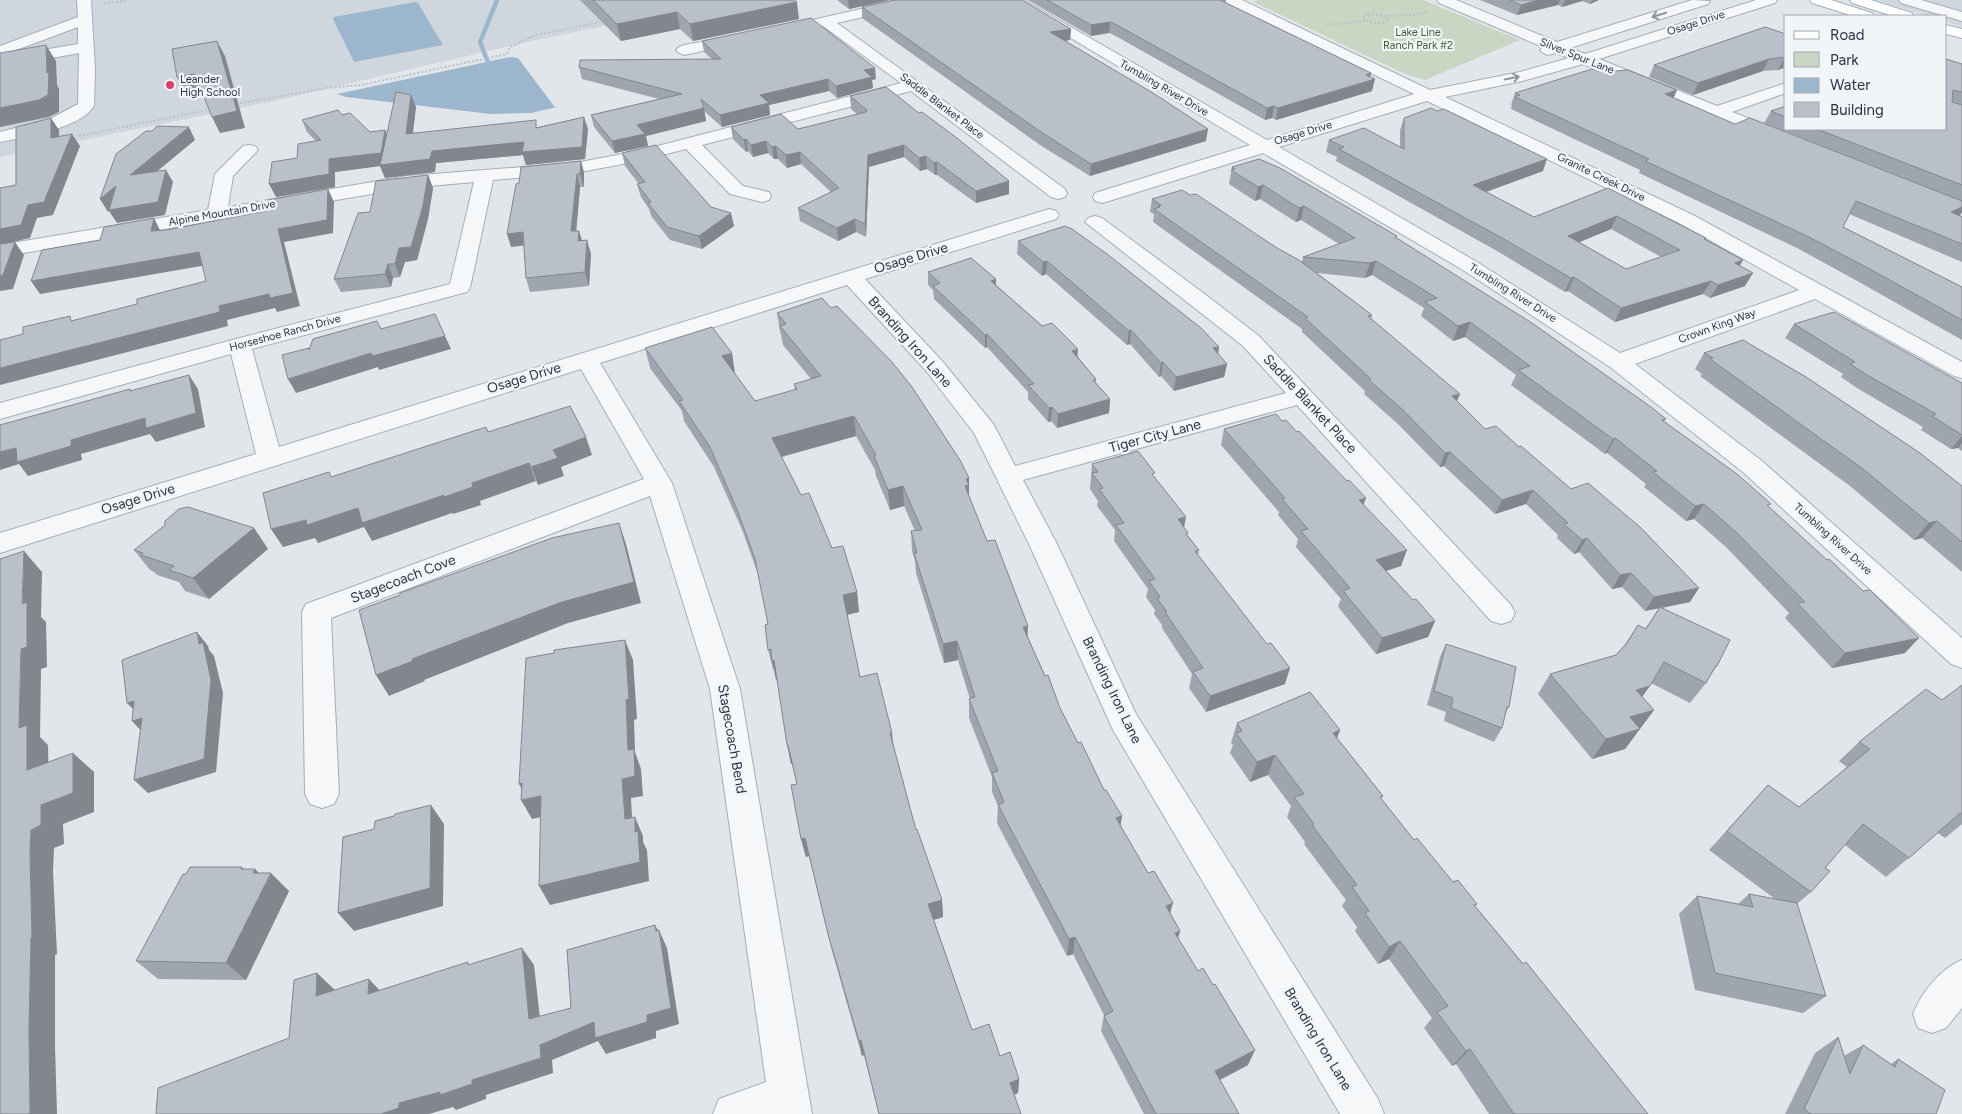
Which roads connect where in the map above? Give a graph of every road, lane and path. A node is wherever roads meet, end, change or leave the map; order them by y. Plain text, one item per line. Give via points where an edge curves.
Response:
1 (84, 0) edge
2 (919, 0) edge
3 (1014, 0) edge
4 (1232, 0) edge
5 (1706, 0) edge
6 (1770, 0) edge
7 (1817, 0) edge
8 (1857, 0) edge
9 (1906, 0) edge
10 (1447, 1) edge
11 (1864, 15) edge
12 (1904, 15) edge
13 (1386, 16) junction
14 (85, 19) junction
15 (1962, 19) edge
16 (613, 20) edge
17 (825, 21) junction
18 (1366, 21) junction
19 (797, 27) edge
20 (1947, 27) edge
21 (1947, 28) edge
22 (1299, 32) junction
23 (1962, 34) edge
24 (750, 37) edge
25 (1947, 42) edge
26 (86, 47) junction
27 (1555, 47) junction
28 (1962, 47) edge
29 (684, 50) dead end
30 (0, 51) edge
31 (1537, 54) dead end
32 (1584, 59) junction
33 (0, 62) edge
34 (1510, 63) dead end
35 (914, 85) junction
36 (1784, 89) edge
37 (1447, 90) junction
38 (1429, 94) junction
39 (231, 105) edge
40 (211, 109) edge
41 (1718, 112) junction
42 (0, 137) edge
43 (74, 137) dead end
44 (1790, 141) edge
45 (689, 142) junction
46 (1263, 146) junction
47 (248, 150) dead end
48 (485, 176) junction
49 (1081, 193) junction
50 (762, 196) dead end
51 (217, 213) junction
52 (1071, 220) junction
53 (0, 251) edge
54 (851, 277) junction
55 (1816, 291) junction
56 (240, 345) junction
57 (586, 359) junction
58 (1618, 362) junction
59 (1962, 370) edge
60 (1303, 396) junction
61 (0, 411) edge
62 (270, 458) junction
63 (1008, 476) junction
64 (660, 483) junction
65 (0, 543) edge
66 (1501, 613) dead end
67 (1962, 656) edge
68 (322, 794) dead end
69 (1962, 979) edge
70 (1932, 1014) dead end
71 (790, 1105) edge
72 (734, 1114) edge
73 (1364, 1114) edge

1 - 14 street
2 - 17 street
3 - 46 street, Tumbling River Drive
4 - 22 street, Granite Creek Drive
5 -> 27 street, Osage Drive
6 - 32 street, Osage Drive
7 - 11 main road
8 - 12 main road
9 - 15 street
10 - 13 path via 1414,15
10 - 27 street, Silver Spur Lane
13 - 18 path via 1390,19 1384,23
13 - 18 path via 1365,15 1362,17
14 - 26 street
14 - 30 street
15 - 20 street
16 - 39 path via 536,35 510,47 507,54 361,85
17 - 19 street
17 - 35 street, Saddle Blanket Place
18 - 22 path via 1336,23
21 - 23 main road
22 - 38 street, Granite Creek Drive
24 - 29 street
25 - 28 main road
26 - 33 street
26 - 42 street via 86,106 49,125
27 - 31 street, Osage Drive
27 - 32 street, Silver Spur Lane
37 -> 32 street, Osage Drive via 1522,76
32 - 41 street, Silver Spur Lane
34 - 37 street, Osage Drive
35 - 45 street, Alpine Mountain Drive
35 - 49 street, Saddle Blanket Place
36 - 41 street
37 - 38 street, Osage Drive
38 - 46 street, Osage Drive
38 - 55 street, Granite Creek Drive via 1686,219
40 - 43 path
41 - 44 street, Silver Spur Lane
45 - 48 street, Alpine Mountain Drive via 639,156 574,168
45 - 50 street via 737,190
46 - 49 street, Osage Drive
46 - 58 street, Tumbling River Drive via 1470,266
47 - 51 street via 224,174
48 - 51 street, Alpine Mountain Drive via 407,182
48 - 56 street, Horseshoe Ranch Drive via 460,288
49 - 52 street via 1052,196 1044,203 1044,207
49 - 52 street via 1108,201 1111,210 1108,215
51 - 53 street, Alpine Mountain Drive
52 - 54 street, Osage Drive
52 - 60 street, Saddle Blanket Place via 1196,296 1251,341
54 - 57 street, Osage Drive
54 - 63 street, Branding Iron Lane via 935,367 985,431
55 - 58 street, Crown King Way
55 - 59 street, Granite Creek Drive
56 - 61 street, Horseshoe Ranch Drive
56 - 62 street
57 - 62 street, Osage Drive
57 - 64 street, Stagecoach Bend
58 - 67 street, Tumbling River Drive via 1753,467
60 - 63 street, Tiger City Lane
60 - 66 street, Saddle Blanket Place
62 - 65 street, Osage Drive
63 - 73 street, Branding Iron Lane via 1043,544 1124,721
64 - 68 street, Stagecoach Cove via 316,612
64 - 71 street, Stagecoach Bend via 725,689
69 - 70 street
71 - 72 street

